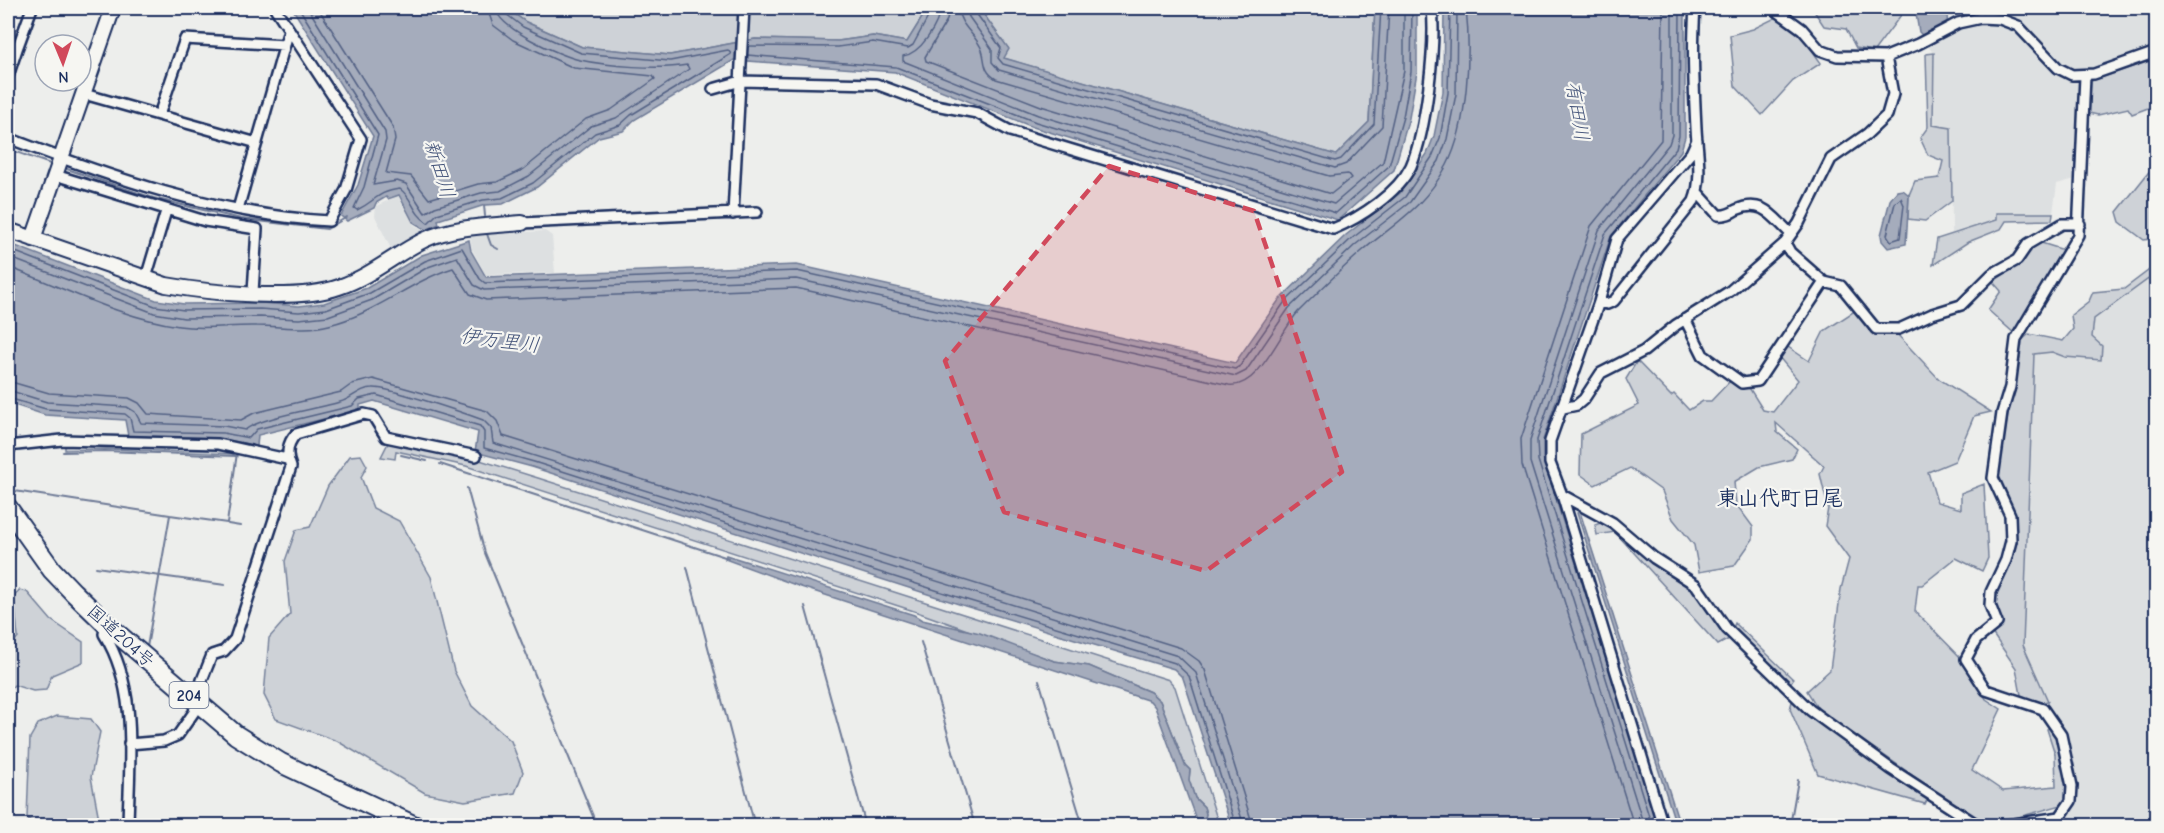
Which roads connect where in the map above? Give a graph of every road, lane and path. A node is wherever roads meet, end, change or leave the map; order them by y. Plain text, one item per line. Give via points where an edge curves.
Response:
1 (32, 8) edge
2 (113, 8) edge
3 (275, 8) edge
4 (744, 8) edge
5 (1432, 8) edge
6 (1695, 8) edge
7 (1773, 8) edge
8 (289, 30) junction
9 (285, 45) junction
10 (12, 48) edge
11 (2157, 52) edge
12 (1886, 57) junction
13 (8, 76) edge
14 (2085, 76) junction
15 (741, 77) junction
16 (712, 88) dead end
17 (84, 94) junction
18 (159, 115) junction
19 (8, 138) edge
20 (1697, 140) junction
21 (257, 143) junction
22 (61, 159) junction
23 (55, 175) junction
24 (1697, 192) junction
25 (238, 208) junction
26 (166, 211) junction
27 (756, 212) dead end
28 (733, 213) junction
29 (522, 223) joint
30 (2080, 224) junction
31 (8, 230) edge
32 (1790, 233) junction
33 (33, 239) junction
34 (1785, 243) junction
35 (146, 278) junction
36 (1824, 282) junction
37 (253, 292) junction
38 (1599, 302) junction
39 (1685, 319) junction
40 (1563, 408) junction
41 (8, 446) edge
42 (476, 456) dead end
43 (287, 459) junction
44 (1562, 495) junction
45 (11, 520) edge
46 (106, 624) junction
47 (197, 703) junction
48 (129, 744) junction
49 (128, 825) edge
50 (415, 825) edge
51 (1664, 825) edge
52 (1979, 825) edge
53 (2001, 825) edge

1 - 10 street
2 - 17 street
3 - 8 street
4 - 15 street
5 - 15 street via 1428,83 1410,166 1395,188 1346,224 1333,229 1010,131 977,113 930,104 890,87
6 - 20 street via 1692,45
7 - 12 street via 1785,14 1827,54
8 - 9 street
8 - 25 street via 361,139 346,190 329,221
9 - 18 street via 185,39
9 - 21 street
10 - 13 street
11 - 14 street
12 - 14 street via 1958,23 2000,19 2018,26 2058,68
12 - 32 street via 1893,94 1887,115 1832,159
14 - 30 street
15 - 16 street
15 - 28 street
17 - 18 street
17 - 22 street
18 - 21 street
19 - 22 street
20 - 24 street
20 - 38 street via 1691,153 1617,239
21 - 25 street
22 - 23 street
22 - 25 street via 152,188
23 - 26 street
23 - 33 street
24 - 32 street via 1718,215 1726,216 1754,205 1762,207
24 - 38 street via 1694,201 1614,301
26 - 35 street
26 - 37 street via 257,229
27 - 28 street
28 - 29 street
29 - 37 street via 441,234 369,275 338,287 299,294
30 - 36 street via 2062,224 2028,244 2017,260 1992,274 1961,305 1899,329 1876,329 1841,286
30 - 53 street via 2067,255 2016,339 1994,478 2010,515 2011,541 2007,560 1991,592 1990,605 1997,623 1976,640 1966,659 1986,690 2043,709 2061,735 2072,786 2071,801 2060,817
31 - 33 street
32 - 34 street
33 - 35 street
34 - 36 street
34 - 39 street via 1730,291
35 - 37 street via 192,290
36 - 39 street via 1758,381 1748,384 1703,355
38 - 40 street
39 - 40 street via 1644,351 1601,373 1577,405
40 - 44 street via 1549,451
41 - 43 street via 62,440 218,444
42 - 43 street via 386,437 373,416 364,414 296,434 291,439
43 - 47 street via 291,467 251,595 234,639 224,651 212,655 201,680
44 - 51 street
44 - 52 street via 1612,522 1654,558 1696,585 1727,629 1810,710 1891,769
45 - 46 highway, 国道204号 / 204 via 51,570
46 - 47 highway, 国道204号 / 204
46 - 48 street via 104,634 124,679
47 - 48 street via 178,735 164,741
47 - 50 highway, 国道204号 / 204 via 281,764
48 - 49 street

